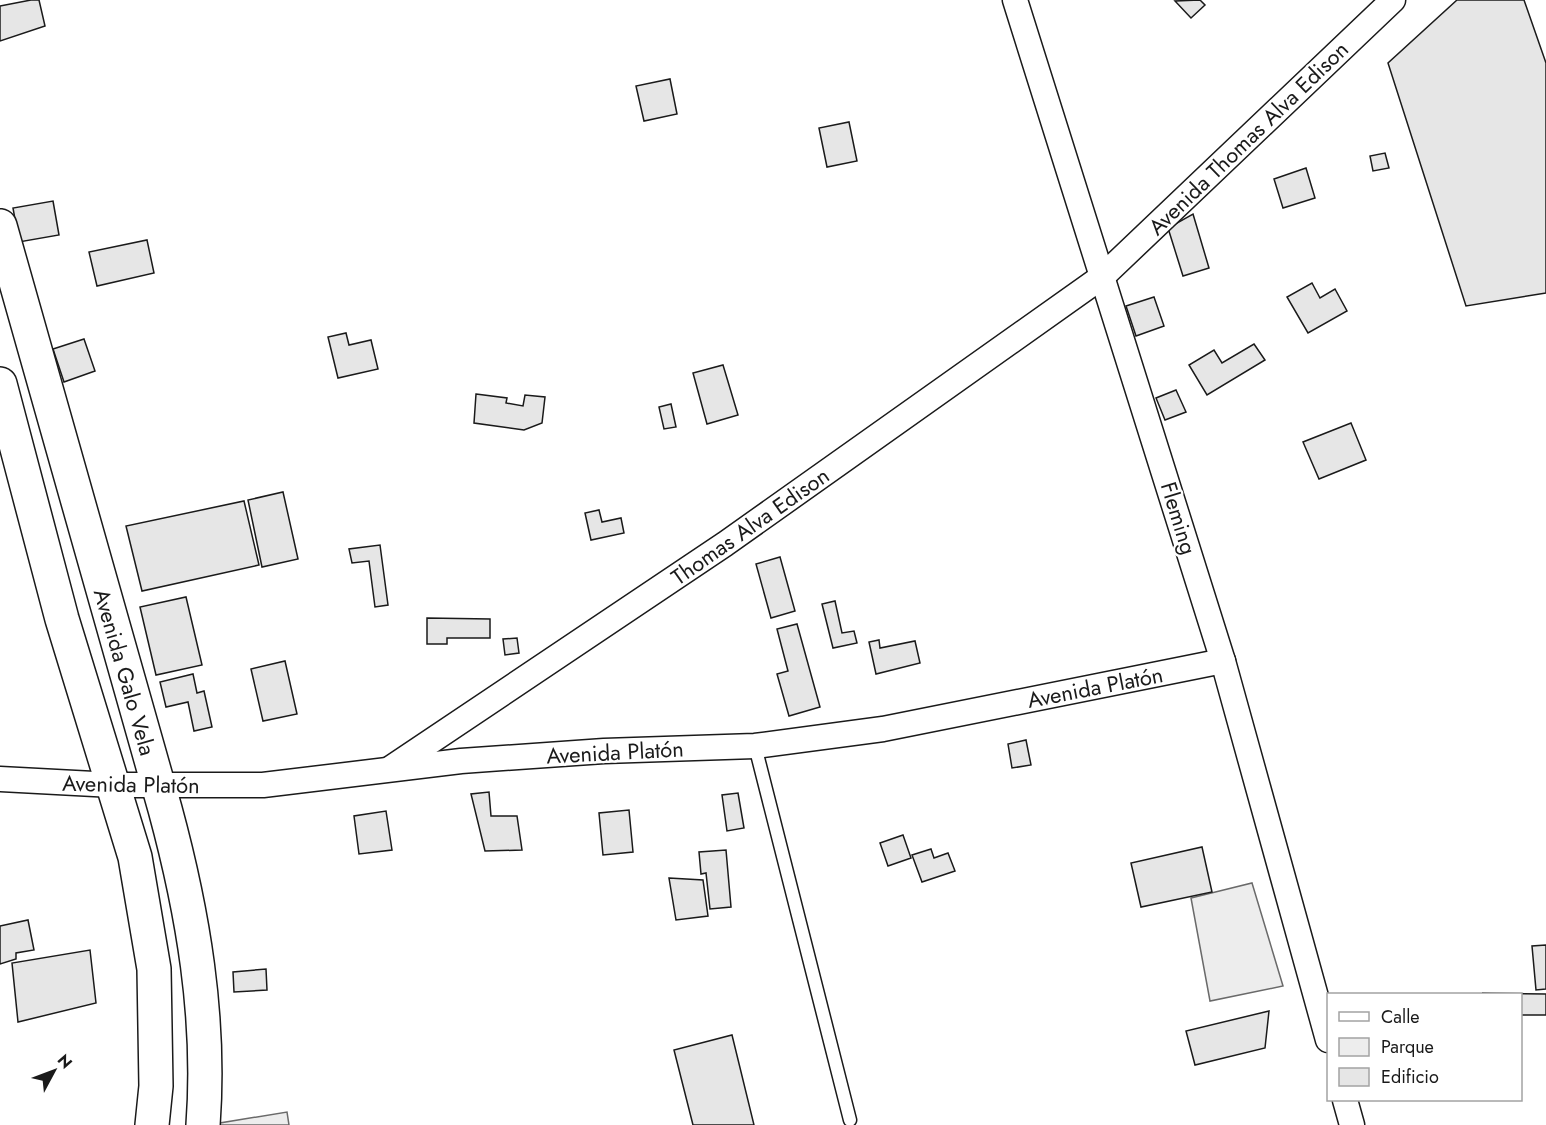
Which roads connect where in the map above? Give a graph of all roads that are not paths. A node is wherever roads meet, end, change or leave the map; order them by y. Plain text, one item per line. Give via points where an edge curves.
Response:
1 (1015, 0) edge
2 (1394, 0) edge
3 (0, 226) edge
4 (1103, 276) junction
5 (0, 384) edge
6 (6, 432) edge
7 (1223, 661) junction
8 (755, 746) junction
9 (392, 768) junction
10 (0, 779) edge
11 (113, 785) junction
12 (157, 786) junction
13 (1327, 1033) edge
14 (1345, 1101) edge
15 (850, 1120) dead end
16 (152, 1125) edge
17 (202, 1125) edge
18 (1352, 1125) edge

1 - 4 street, Fleming
2 - 4 street, Avenida Thomas Alva Edison
3 - 12 main road, Avenida Galo Vela
4 - 7 street, Fleming
4 - 9 street, Thomas Alva Edison via 725,544
5 - 6 main road, Avenida Galo Vela
6 - 11 main road, Avenida Galo Vela
7 - 8 street, Avenida Platón via 884,729
7 - 13 street, Fleming
8 - 9 street, Avenida Platón via 604,751
8 - 15 lane
9 - 12 street, Avenida Platón via 263,785
10 - 11 street, Avenida Platón
11 - 12 street, Avenida Platón
11 - 16 main road, Avenida Galo Vela via 135,857 154,969 156,1086
12 - 17 main road, Avenida Galo Vela via 175,846 198,964 204,1059
14 - 18 street

